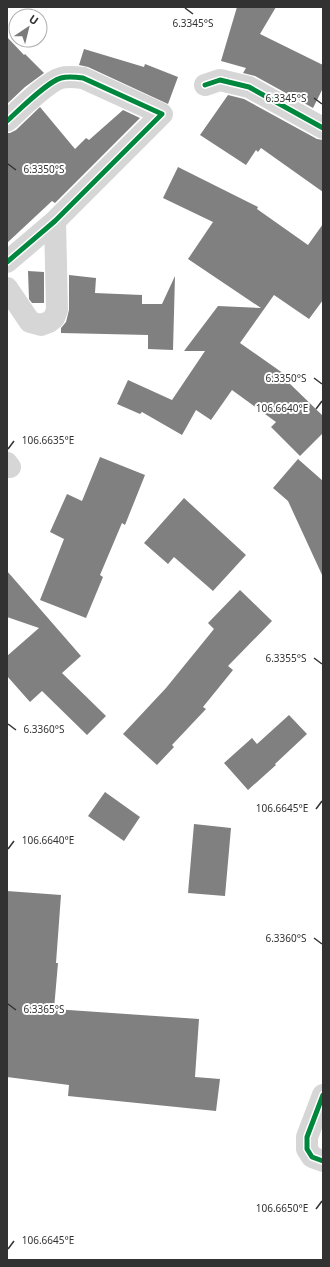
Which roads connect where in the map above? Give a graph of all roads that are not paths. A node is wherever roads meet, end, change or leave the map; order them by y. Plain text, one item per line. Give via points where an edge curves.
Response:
1 (205, 85) dead end
2 (7, 121) edge
3 (323, 128) edge
4 (55, 221) junction
5 (7, 262) edge
6 (7, 288) edge
7 (323, 1095) edge
8 (323, 1161) edge

1 - 3 street via 220,80 249,87
2 - 4 street via 52,82 62,77 83,78 162,114
4 - 5 street
4 - 6 street via 57,310 54,318 41,325 30,322
7 - 8 street via 307,1137 312,1157

